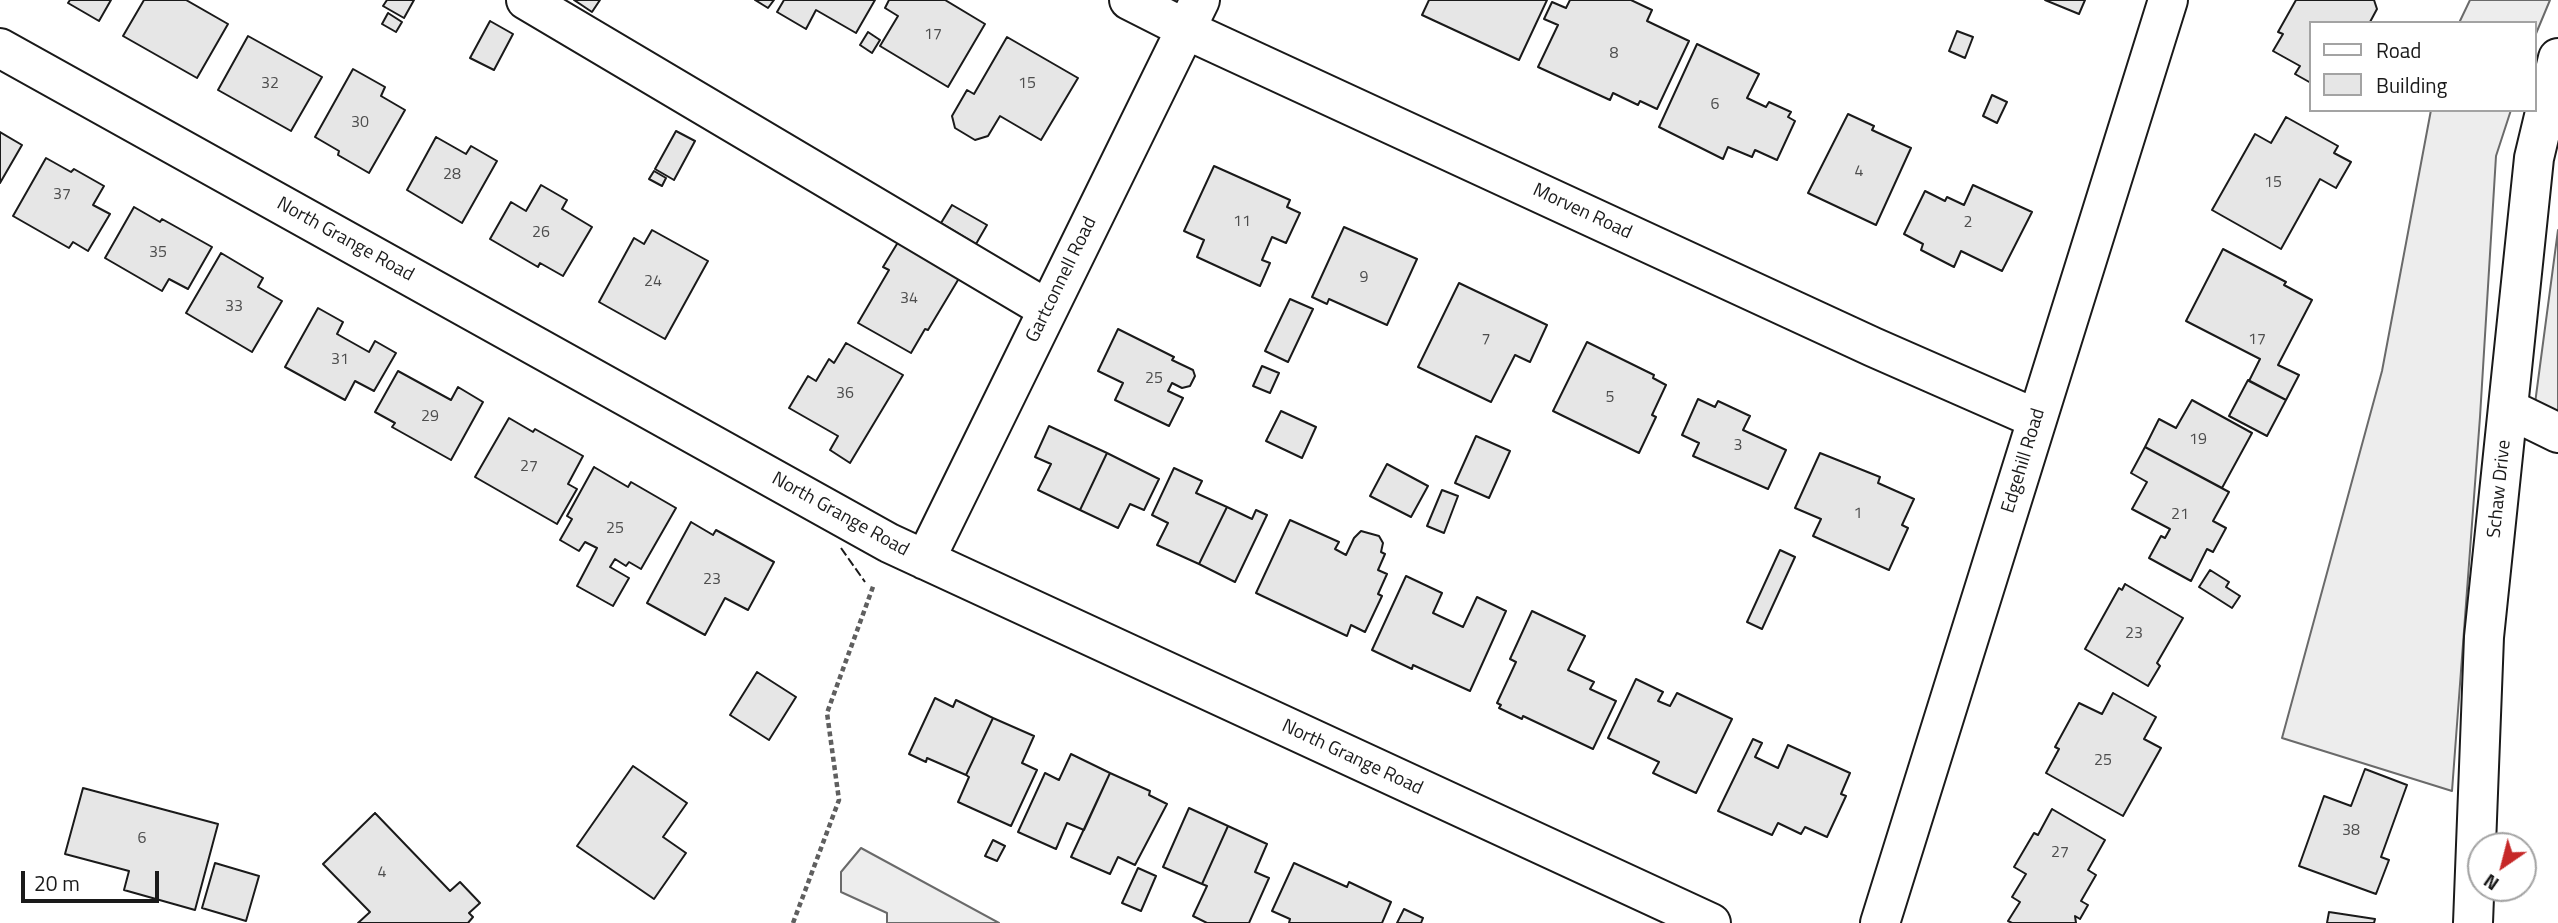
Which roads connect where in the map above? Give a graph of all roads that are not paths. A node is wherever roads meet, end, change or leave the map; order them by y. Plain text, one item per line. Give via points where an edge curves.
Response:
1 (526, 0) edge
2 (1129, 0) edge
3 (2168, 0) edge
4 (1193, 14) edge
5 (0, 48) edge
6 (2558, 58) edge
7 (1047, 309) junction
8 (2509, 409) junction
9 (2037, 419) junction
10 (2558, 433) edge
11 (925, 560) junction
12 (1711, 923) edge
13 (1880, 923) edge
14 (2473, 923) edge

1 - 7 street
2 - 4 street, Morven Road
3 - 9 street, Edgehill Road
4 - 7 street, Gartconnell Road
4 - 9 street, Morven Road via 1873,347
5 - 11 street, North Grange Road
6 - 8 street, Schaw Drive via 2534,158
7 - 11 street, Gartconnell Road
8 - 10 street
8 - 14 street, Schaw Drive via 2484,637
9 - 13 street, Edgehill Road
11 - 12 street, North Grange Road

